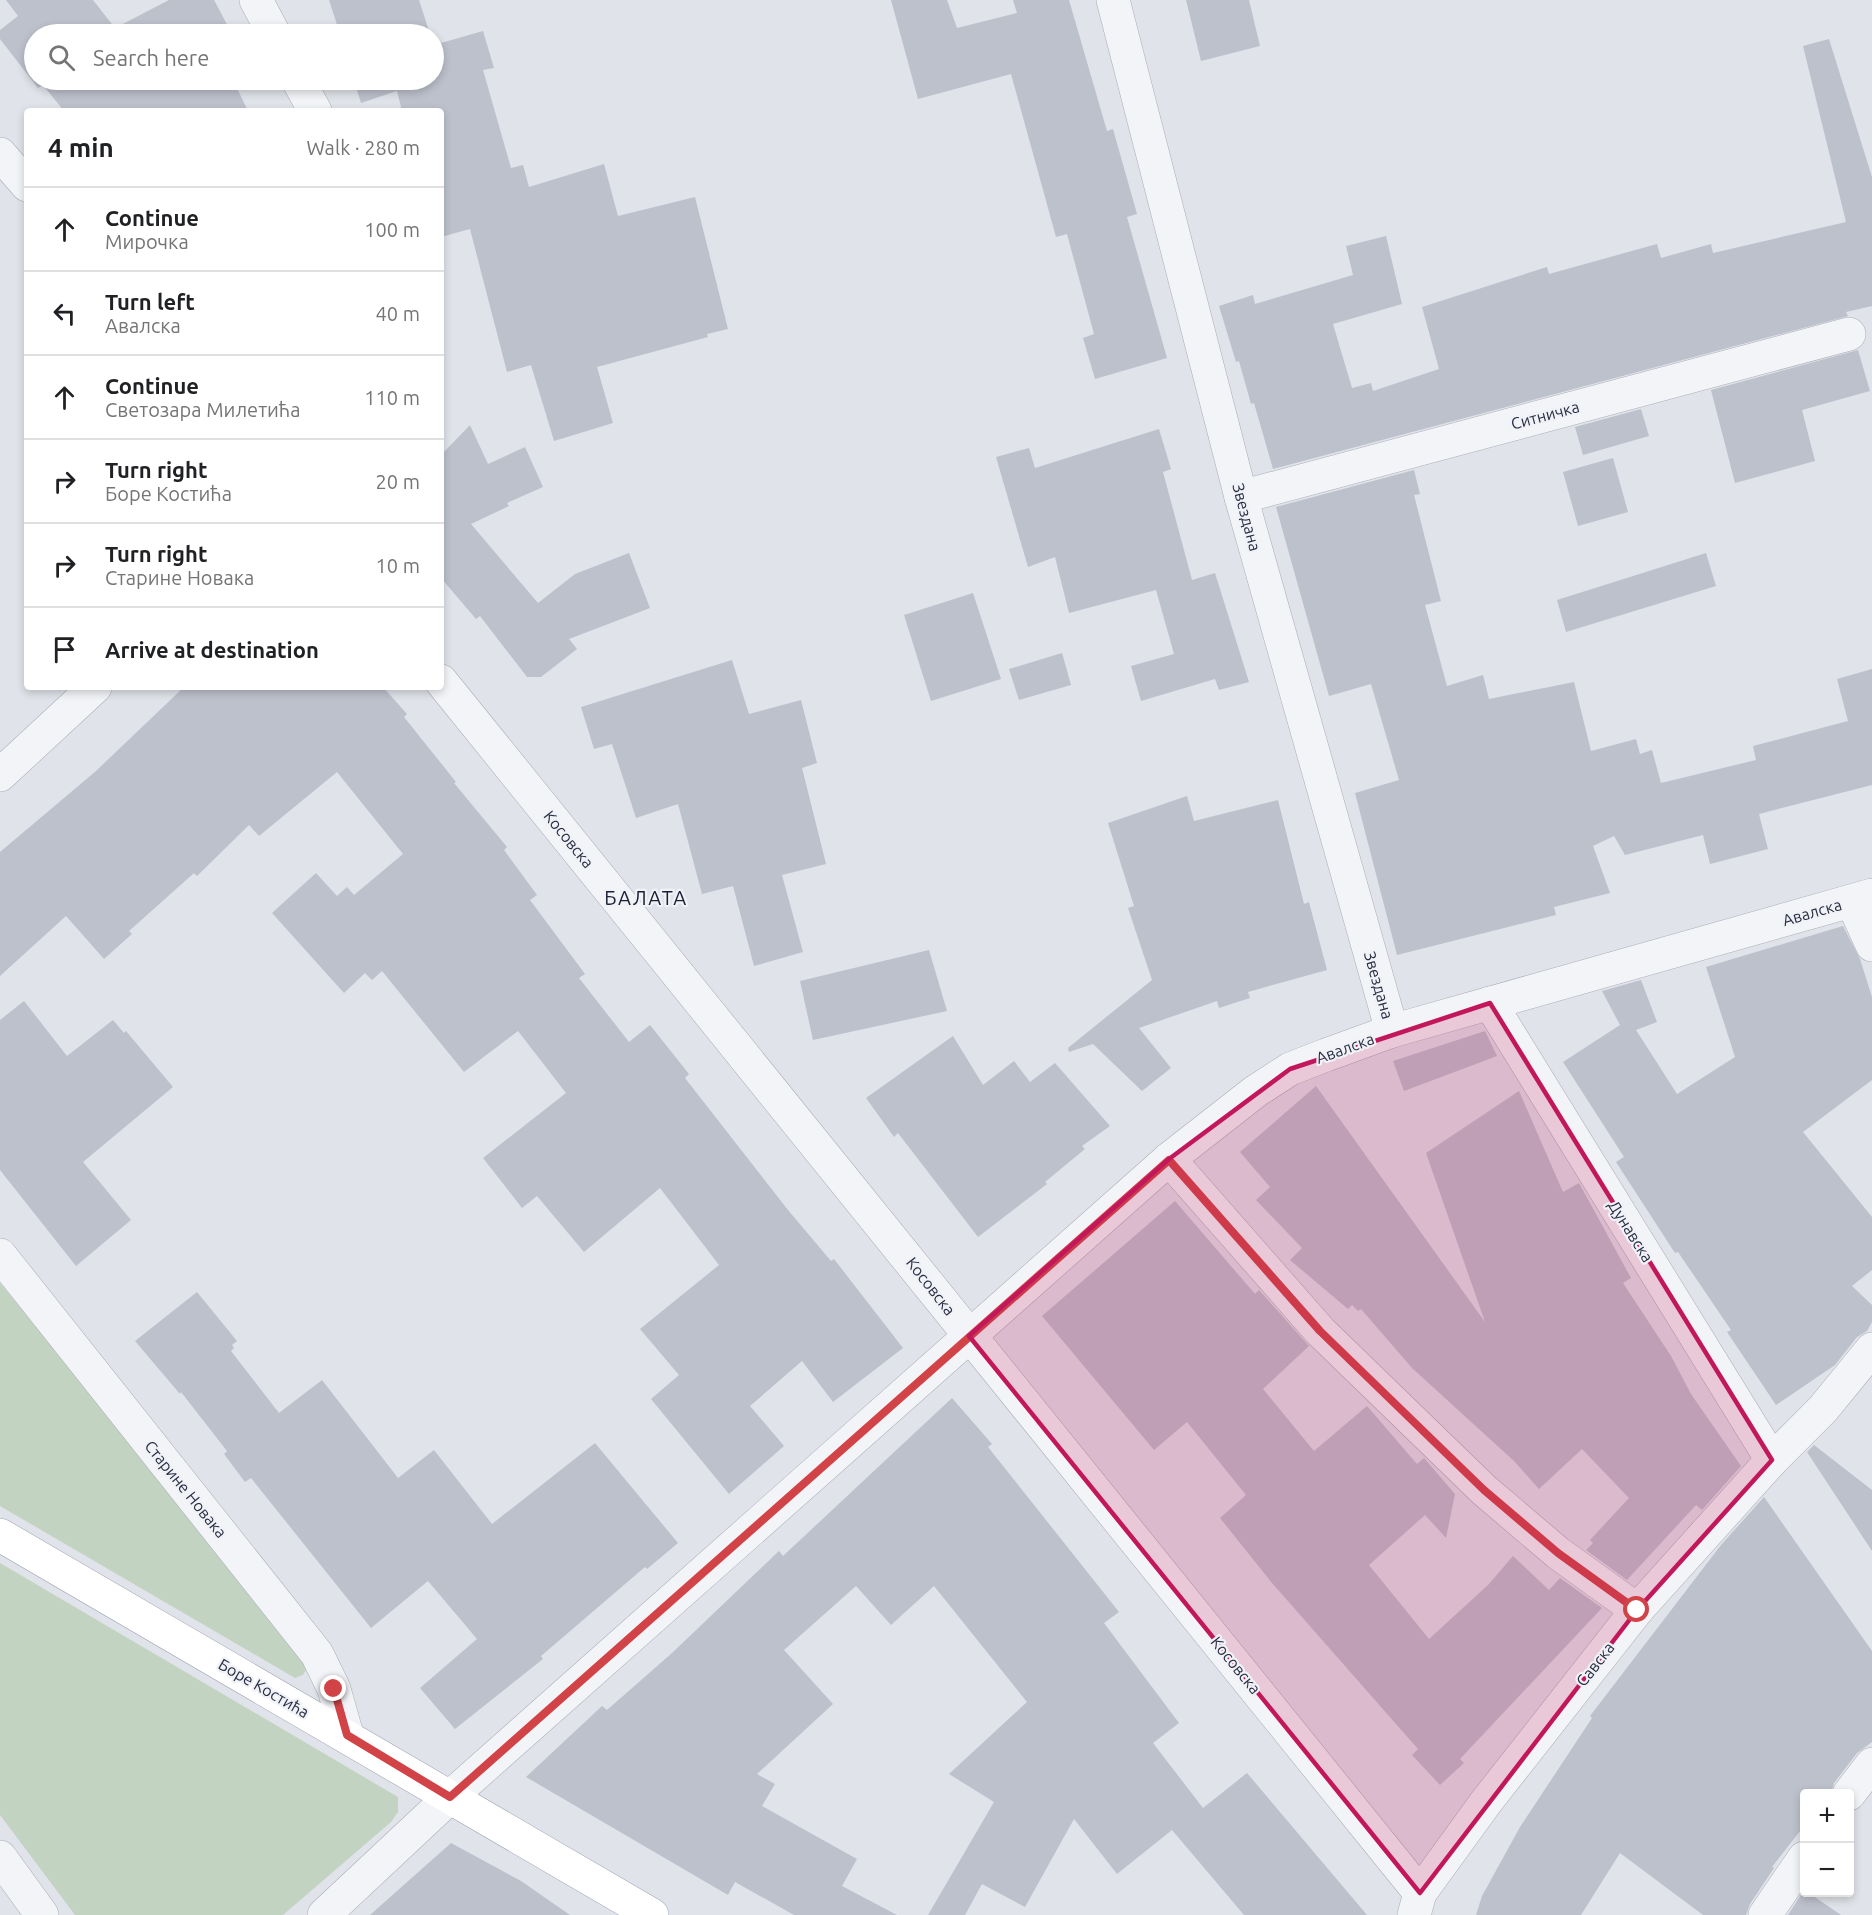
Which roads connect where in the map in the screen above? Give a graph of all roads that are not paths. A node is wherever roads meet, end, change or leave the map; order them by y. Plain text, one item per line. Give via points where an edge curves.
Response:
1 (256, 0) edge
2 (1113, 0) edge
3 (269, 24) edge
4 (303, 90) edge
5 (313, 108) edge
6 (0, 154) edge
7 (24, 182) edge
8 (1849, 334) dead end
9 (1241, 497) junction
10 (444, 685) edge
11 (92, 690) edge
12 (0, 775) edge
13 (1862, 898) edge
14 (1872, 945) edge
15 (1490, 1003) junction
16 (1392, 1031) junction
17 (1169, 1160) junction
18 (0, 1255) edge
19 (969, 1336) junction
20 (1872, 1349) edge
21 (1772, 1460) junction
22 (0, 1535) edge
23 (1637, 1610) junction
24 (347, 1735) junction
25 (1872, 1764) edge
26 (1853, 1789) edge
27 (450, 1797) junction
28 (0, 1857) edge
29 (1800, 1864) edge
30 (1417, 1904) edge
31 (42, 1915) edge
32 (324, 1915) edge
33 (652, 1915) edge
34 (1765, 1915) edge

1 - 3 street
2 - 9 street, Звездана
4 - 5 street
6 - 7 street
8 - 9 street, Ситничка
9 - 16 street, Звездана
10 - 19 street, Косовска
11 - 12 street
13 - 14 street
13 - 15 street, Авалска
15 - 16 street, Авалска
15 - 21 street, Дунавска
16 - 17 street, Авалска via 1290,1069
17 - 19 street, Авалска
17 - 23 street via 1320,1331 1484,1490 1558,1553
18 - 24 street, Старине Новака via 317,1654 334,1689
19 - 27 street, Авалска
19 - 30 street, Косовска
20 - 21 street, Савска via 1822,1409
21 - 23 street, Савска
22 - 24 main road, Боре Костића
23 - 30 street, Савска via 1486,1802
24 - 27 main road, Боре Костића
25 - 26 street
27 - 32 street, Авалска
27 - 33 main road, Боре Костића
28 - 31 street
29 - 34 street

